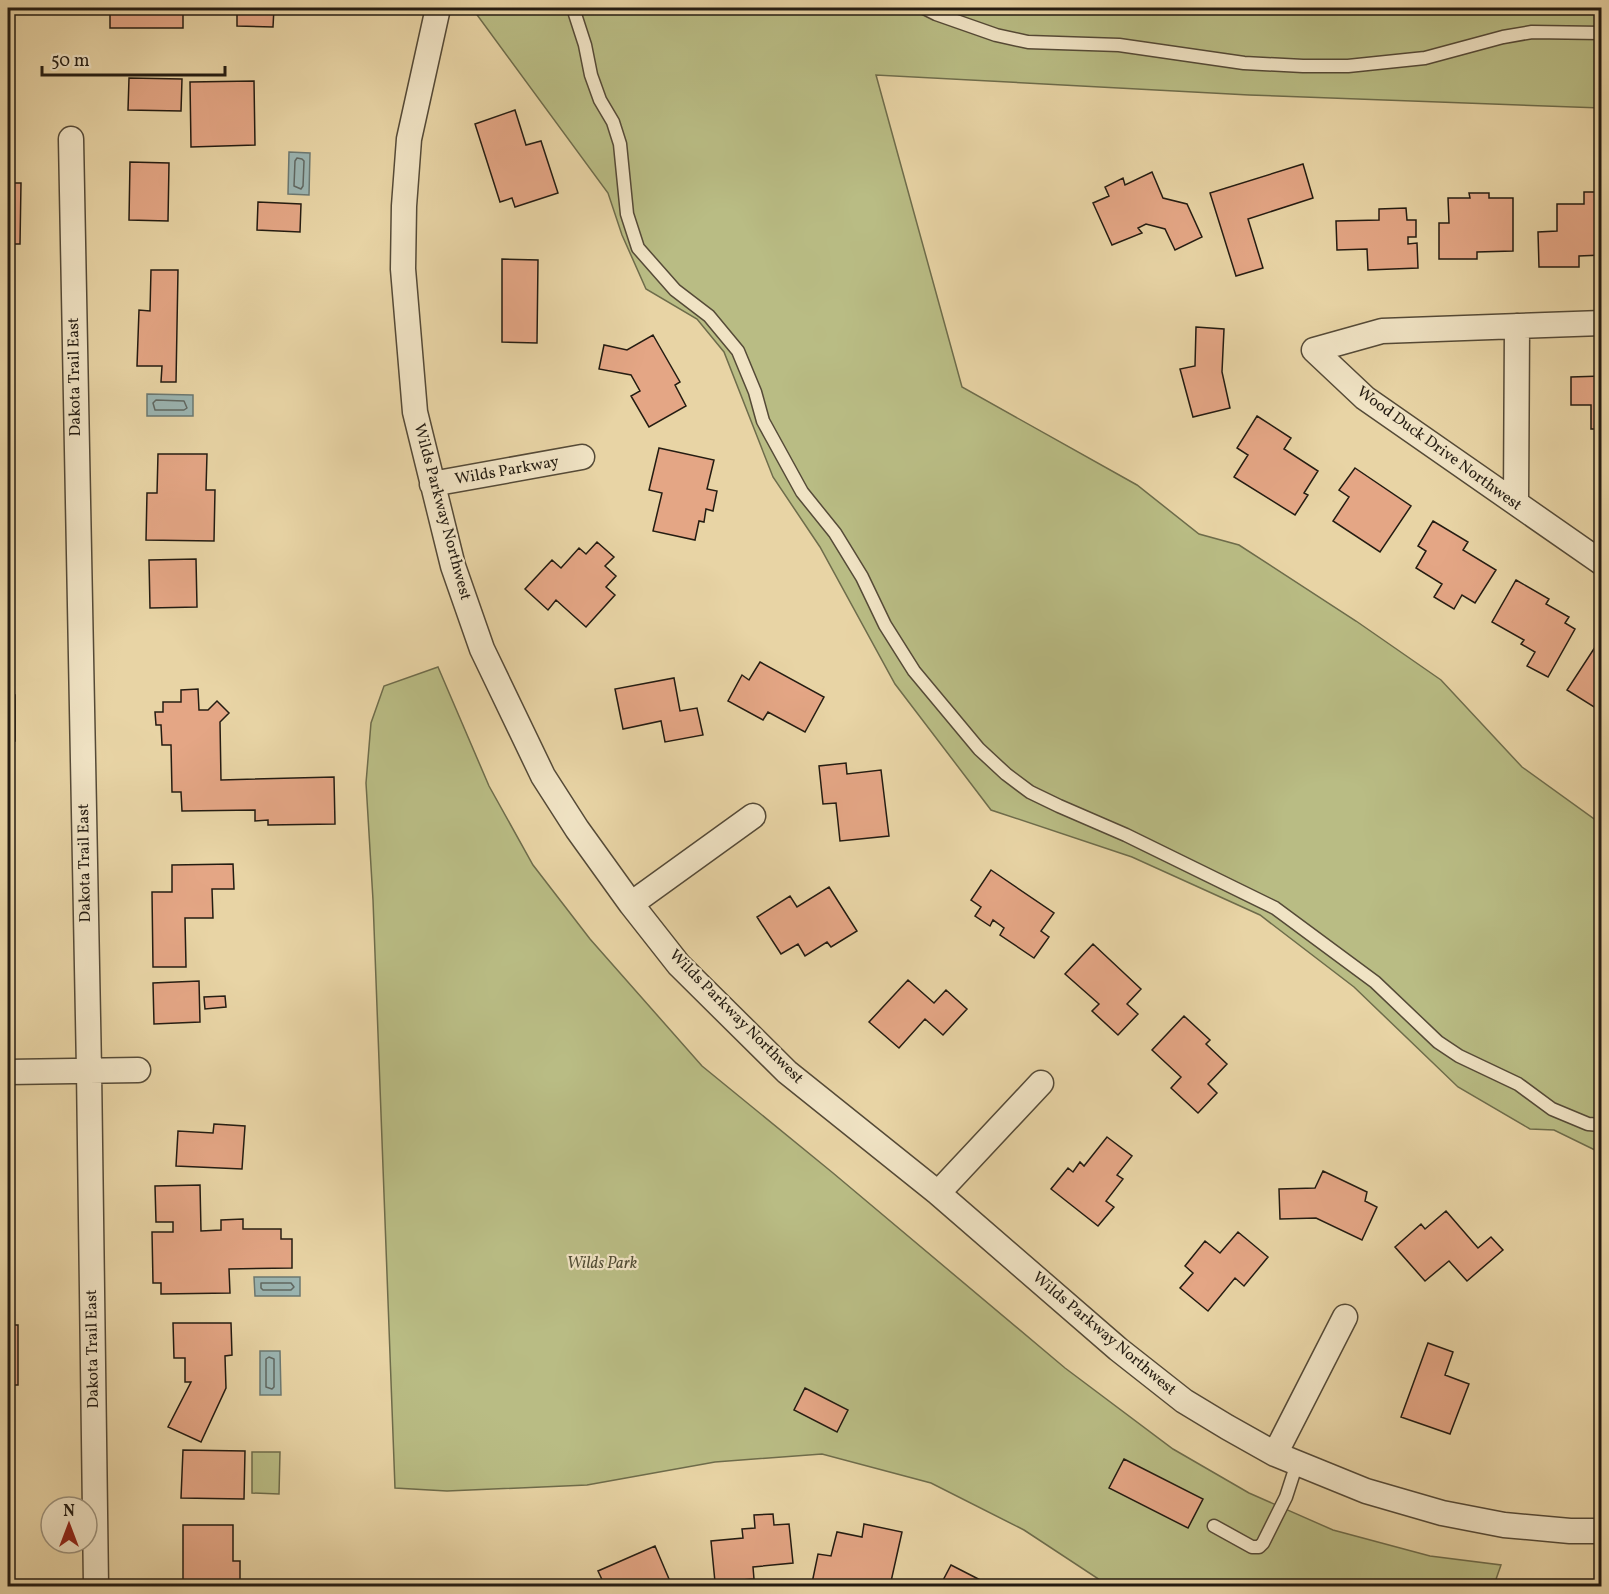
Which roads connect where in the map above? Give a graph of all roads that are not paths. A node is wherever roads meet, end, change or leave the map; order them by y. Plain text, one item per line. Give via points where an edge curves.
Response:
1 (438, 8) edge
2 (573, 8) edge
3 (924, 8) edge
4 (1602, 33) edge
5 (71, 139) dead end
6 (1602, 323) edge
7 (1517, 326) junction
8 (582, 458) dead end
9 (432, 484) junction
10 (1516, 503) junction
11 (1602, 563) edge
12 (753, 816) dead end
13 (631, 904) junction
14 (89, 1070) junction
15 (138, 1070) dead end
16 (8, 1072) edge
17 (1041, 1083) dead end
18 (1602, 1125) edge
19 (938, 1193) junction
20 (1345, 1317) dead end
21 (1286, 1458) junction
22 (1214, 1526) dead end
23 (1602, 1531) edge
24 (96, 1587) edge

1 - 9 street, Wilds Parkway Northwest via 409,139 403,269 415,412
2 - 18 lane via 591,75 620,144 627,214 638,248 675,290 709,316 738,351 763,421 802,492 835,533 914,670 979,749 1030,792 1275,909 1367,975 1438,1042 1459,1056 1518,1084 1552,1109 1588,1124
3 - 4 lane via 996,35 1028,42 1119,45 1244,63 1292,65 1348,66 1425,58 1532,32
5 - 14 street, Dakota Trail East
6 - 7 street, Wood Duck Drive Northwest
7 - 10 street
7 - 10 street, Wood Duck Drive Northwest via 1382,331 1314,350 1365,398
8 - 9 street, Wilds Parkway
9 - 13 street, Wilds Parkway Northwest via 453,566 478,639 509,706 543,776
10 - 11 street, Wood Duck Drive Northwest
12 - 13 street
13 - 19 street, Wilds Parkway Northwest via 679,965 787,1072
14 - 15 street
14 - 16 street
14 - 24 street, Dakota Trail East
17 - 19 street
19 - 21 street, Wilds Parkway Northwest via 1184,1401
20 - 21 street
21 - 22 lane via 1286,1497 1259,1547
21 - 23 street, Wilds Parkway Northwest via 1366,1491 1442,1513 1504,1525

